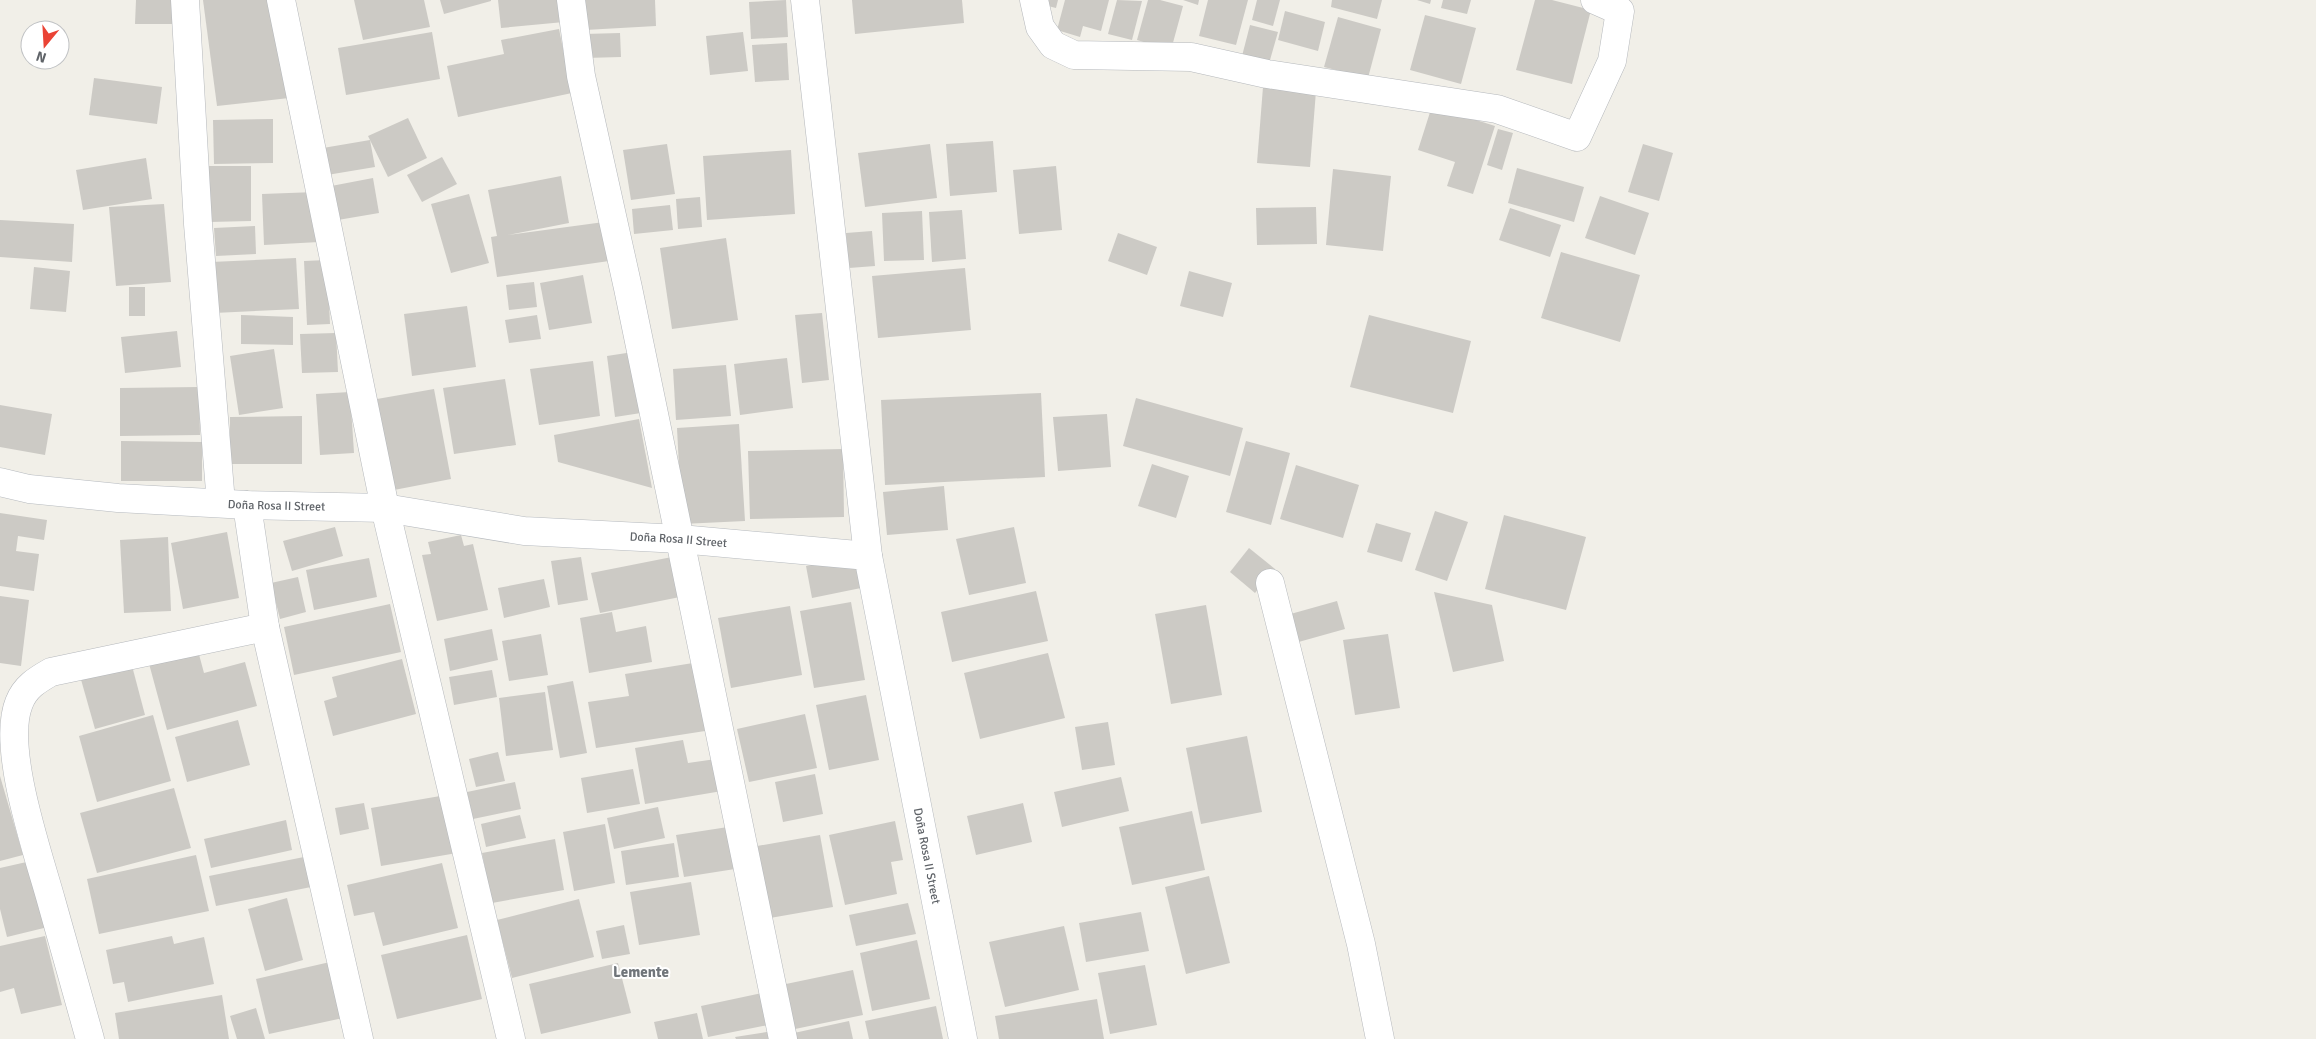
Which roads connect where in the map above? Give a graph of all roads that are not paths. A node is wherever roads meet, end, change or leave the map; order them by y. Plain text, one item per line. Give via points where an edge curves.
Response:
1 (185, 0) edge
2 (281, 0) edge
3 (571, 0) edge
4 (805, 0) edge
5 (1034, 0) edge
6 (1594, 0) edge
7 (0, 482) edge
8 (234, 504) junction
9 (385, 508) junction
10 (680, 539) junction
11 (868, 556) junction
12 (1270, 583) dead end
13 (265, 627) junction
14 (90, 1039) edge
15 (359, 1039) edge
16 (511, 1039) edge
17 (783, 1039) edge
18 (963, 1039) edge
19 (1380, 1039) edge

1 - 8 street via 198,224
2 - 9 street
3 - 10 street via 581,76
4 - 11 street
5 - 6 street via 1040,27 1053,45 1074,55 1191,57 1267,74 1498,109 1577,138 1612,62 1620,10
7 - 8 street, Doña Rosa II Street via 29,489 118,498
8 - 9 street, Doña Rosa II Street
8 - 13 street
9 - 10 street, Doña Rosa II Street via 524,531
9 - 16 street
10 - 11 street, Doña Rosa II Street
10 - 17 street
11 - 18 street, Doña Rosa II Street
12 - 19 street via 1361,944
13 - 14 street via 50,672 29,686 18,703 14,731 17,766
13 - 15 street

